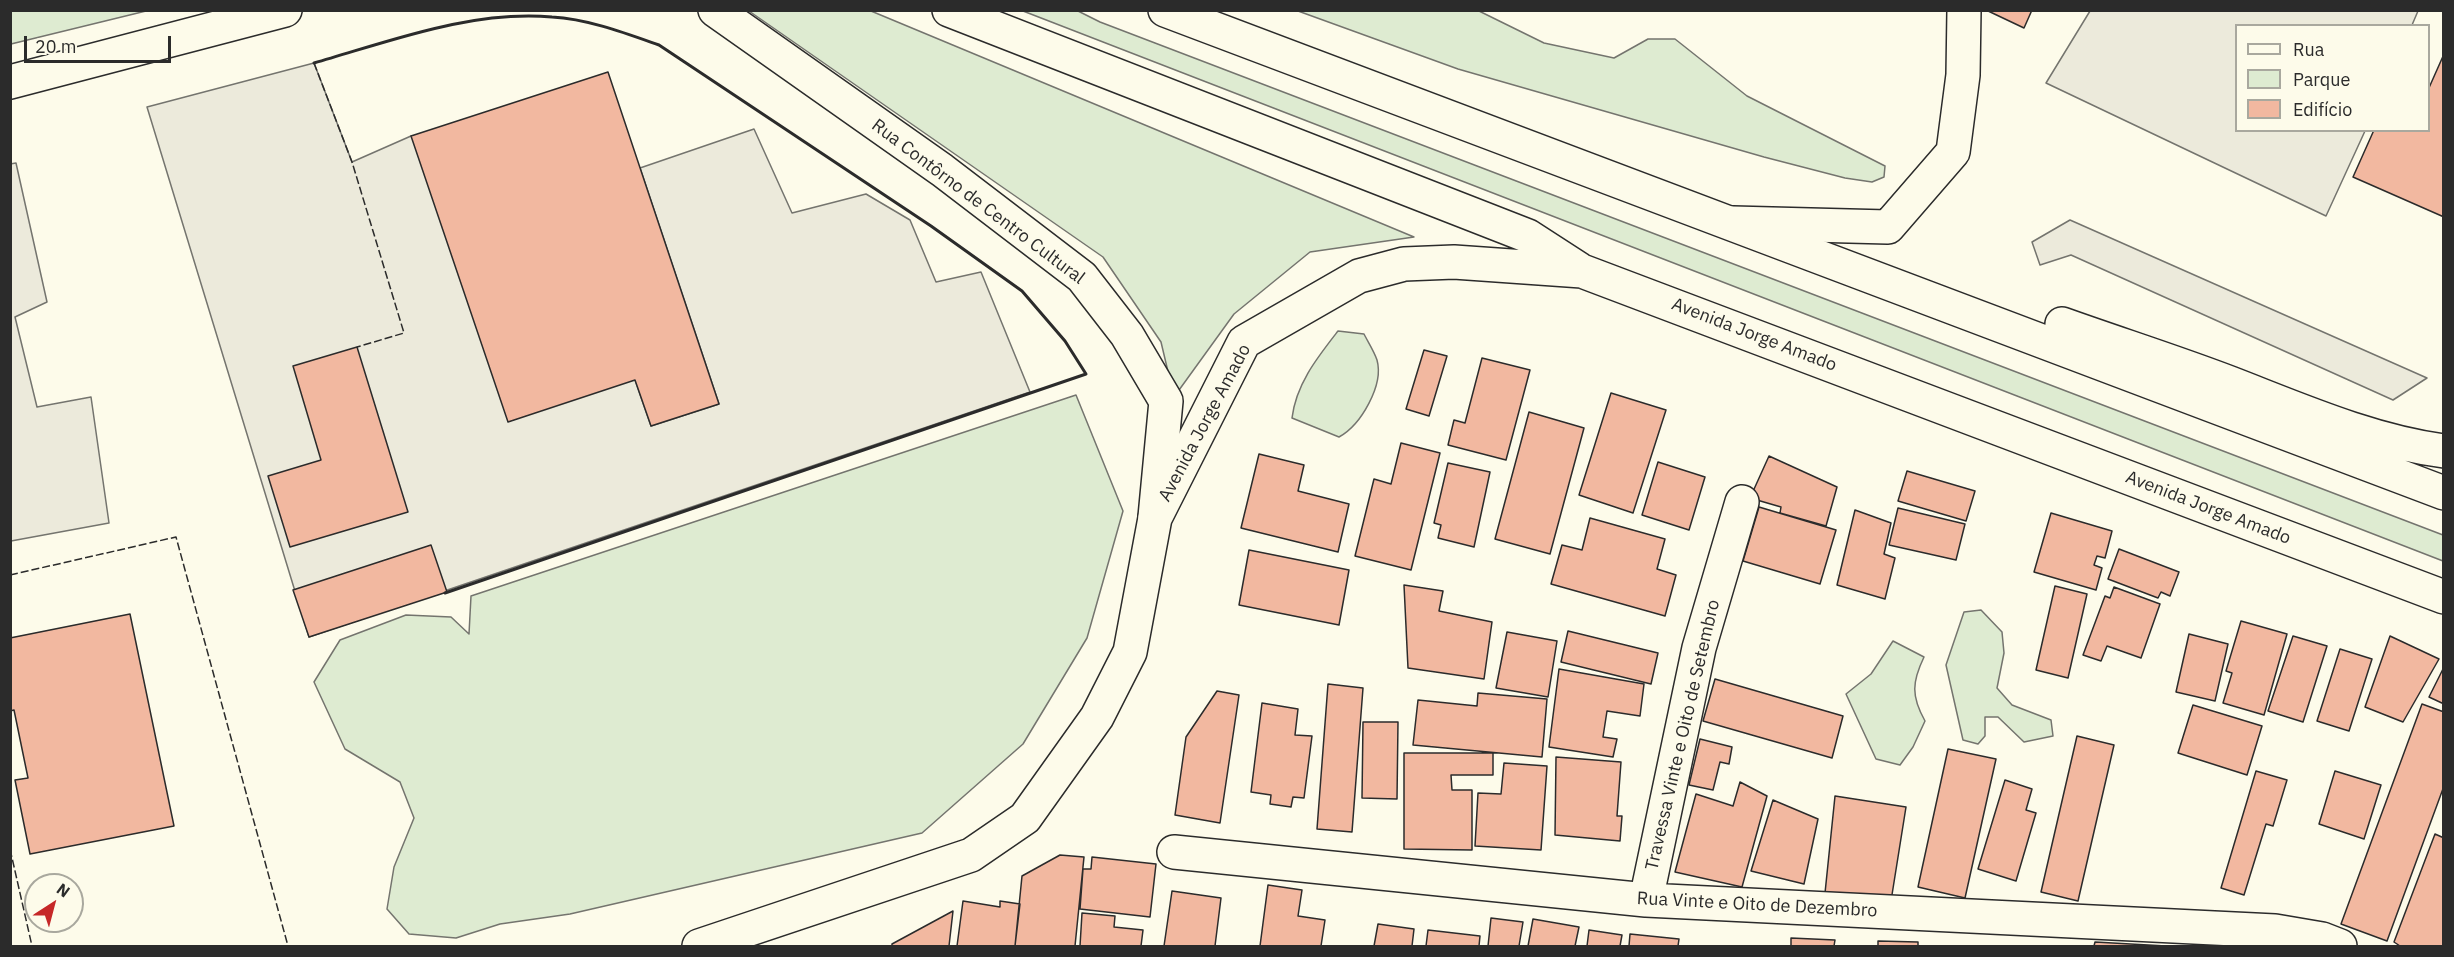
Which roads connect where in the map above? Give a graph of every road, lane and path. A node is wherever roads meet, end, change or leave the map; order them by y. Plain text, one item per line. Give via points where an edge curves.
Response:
1 (285, 10) edge
2 (715, 10) edge
3 (949, 10) edge
4 (1165, 10) edge
5 (1964, 10) edge
6 (10, 82) edge
7 (1725, 222) junction
8 (1582, 271) junction
9 (1861, 271) junction
10 (2444, 451) edge
11 (2444, 493) edge
12 (1742, 502) dead end
13 (1155, 518) junction
14 (2444, 597) edge
15 (1173, 852) dead end
16 (1646, 900) junction
17 (699, 946) edge
18 (2340, 946) edge

1 - 6 main road
2 - 13 main road, Rua Contôrno de Centro Cultural via 942,170 1082,277 1127,335 1167,401
3 - 8 main road via 1528,236
4 - 7 main road
5 - 7 main road via 1963,75 1953,152 1888,227
7 - 9 main road
8 - 13 main road, Avenida Jorge Amado via 1454,262 1404,264 1359,276 1244,342
8 - 14 main road, Avenida Jorge Amado
9 - 10 main road via 1983,297 2201,372 2337,424 2411,447
9 - 11 main road
12 - 16 main road, Travessa Vinte e Oito de Setembro via 1699,648
13 - 17 main road, Rua Contôrno de Centro Cultural via 1131,652 1097,717 1025,818 971,855
15 - 16 main road, Rua Vinte e Oito de Dezembro
16 - 18 main road, Rua Vinte e Oito de Dezembro via 2275,931

